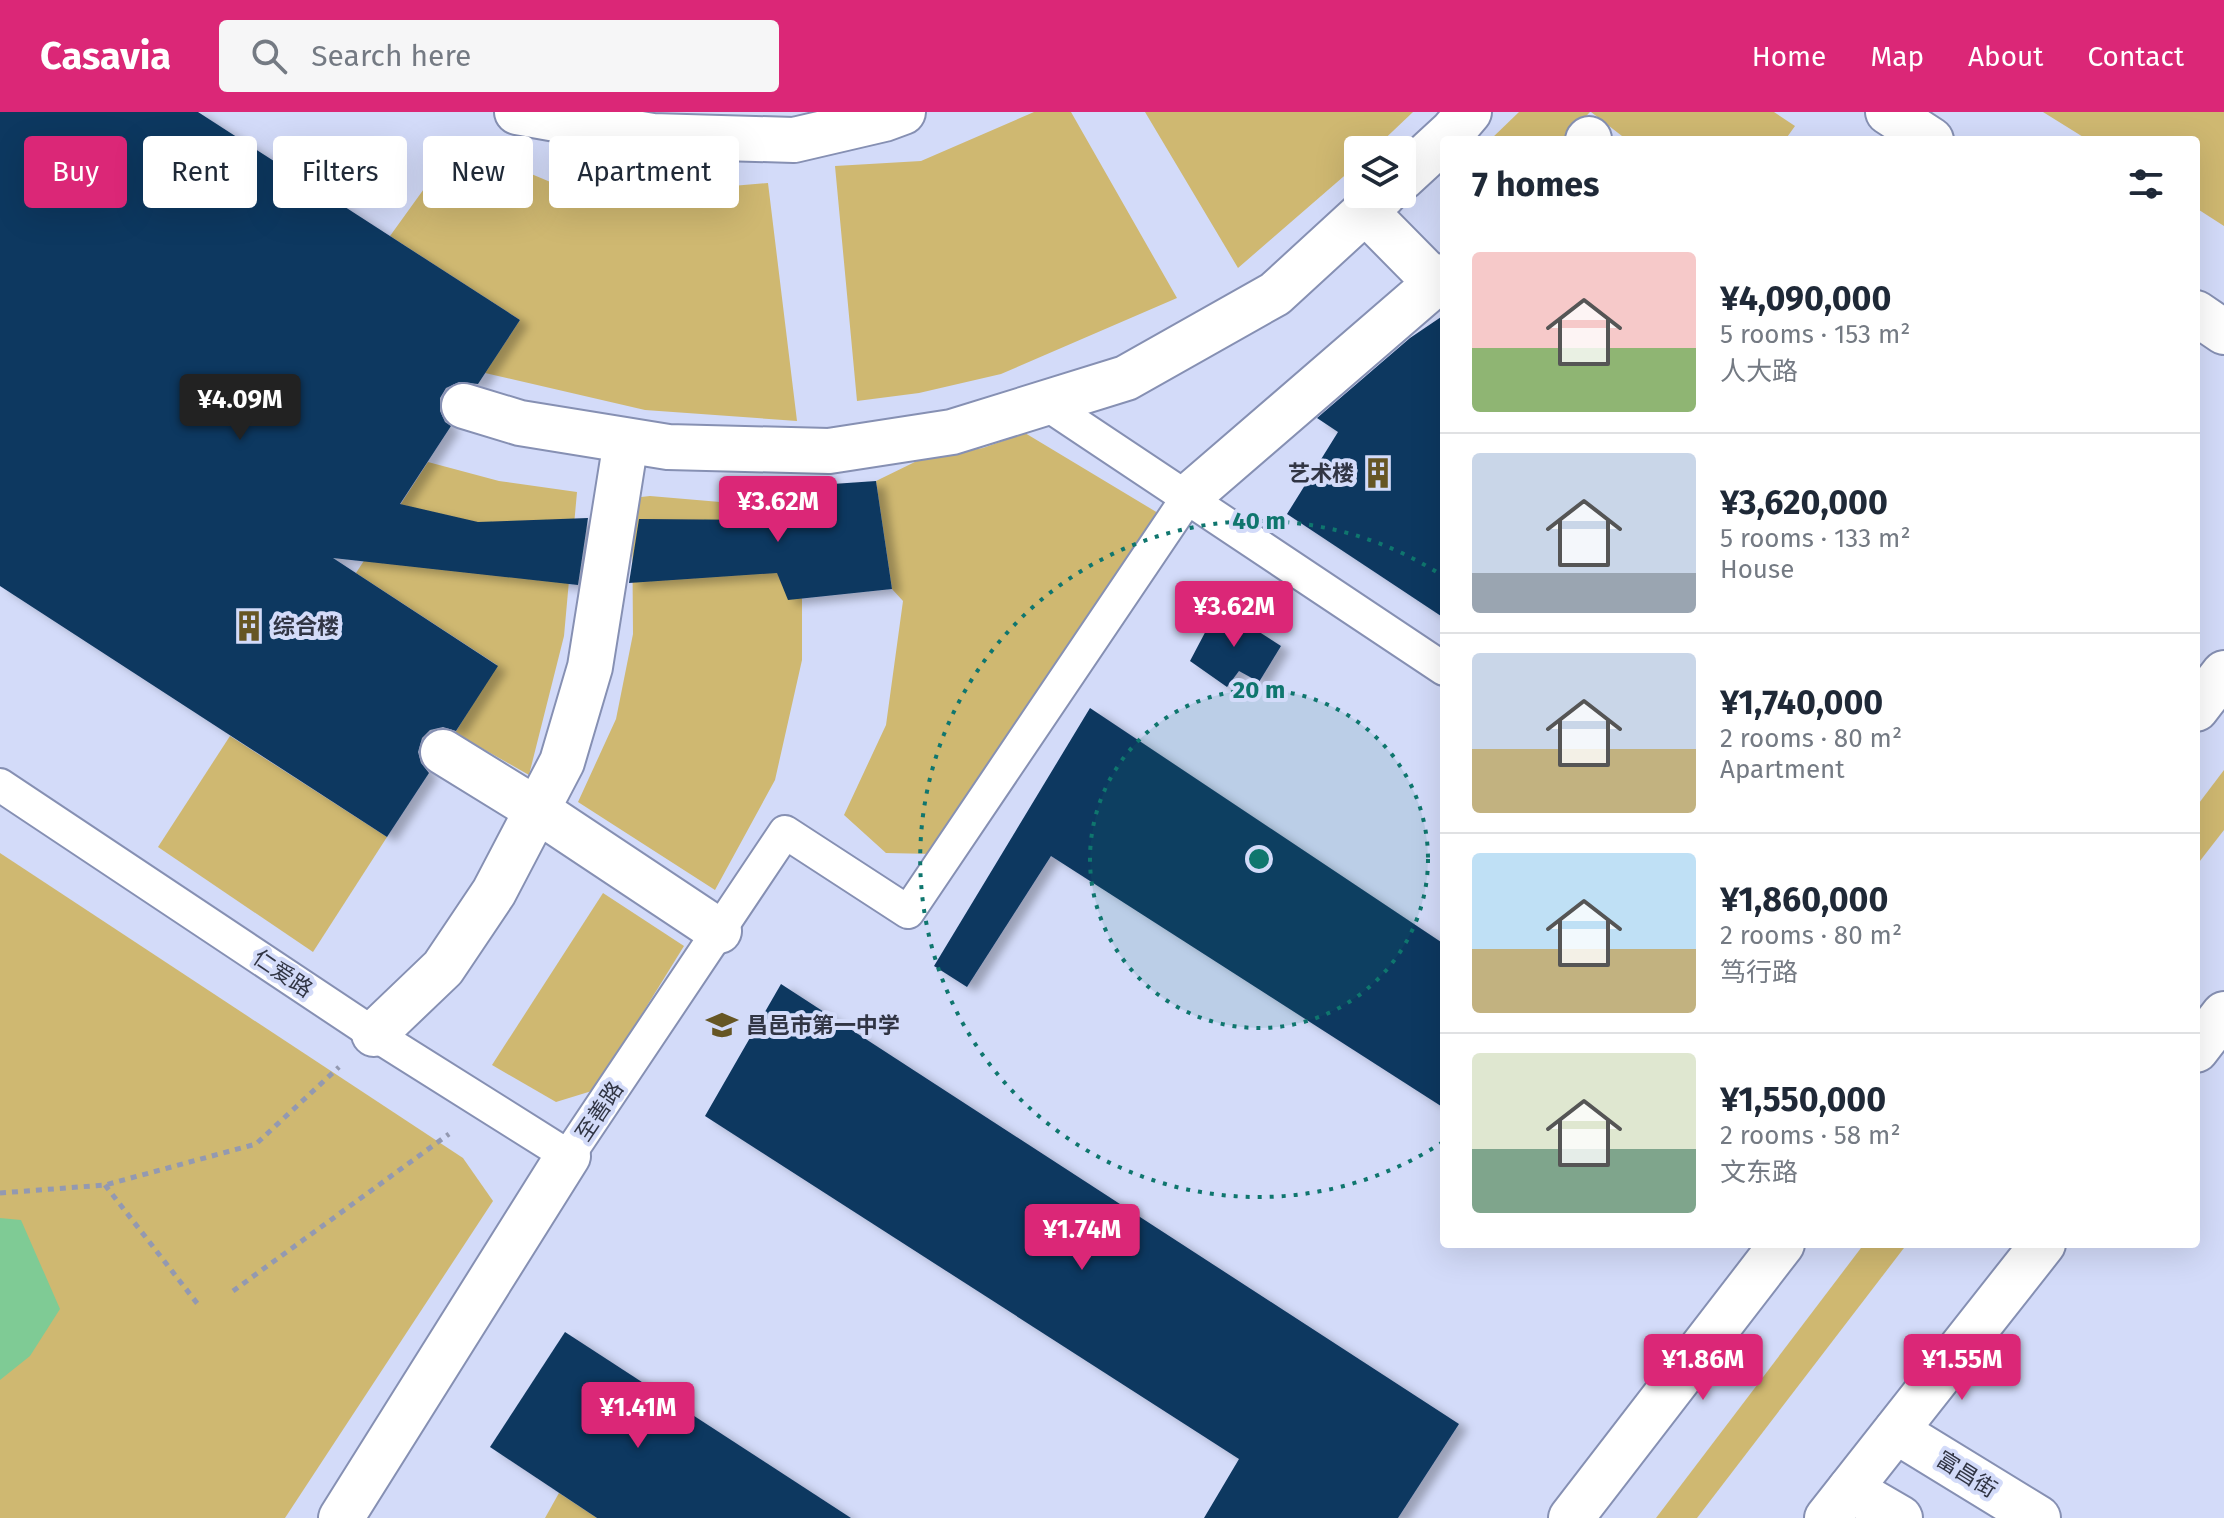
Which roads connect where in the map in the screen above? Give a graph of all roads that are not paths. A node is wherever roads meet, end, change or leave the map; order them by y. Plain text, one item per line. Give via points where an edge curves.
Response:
1 (517, 112) edge
2 (903, 112) edge
3 (1469, 112) edge
4 (1888, 112) edge
5 (1448, 136) edge
6 (1925, 136) edge
7 (1440, 143) edge
8 (1416, 165) edge
9 (1370, 208) edge
10 (1379, 208) edge
11 (1440, 280) edge
12 (2200, 316) edge
13 (2224, 332) edge
14 (1045, 403) junction
15 (464, 406) dead end
16 (626, 441) junction
17 (1188, 497) junction
18 (1440, 666) edge
19 (2224, 673) edge
20 (2200, 704) edge
21 (443, 752) dead end
22 (0, 785) edge
23 (537, 810) junction
24 (719, 931) junction
25 (2224, 1014) edge
26 (374, 1034) junction
27 (2200, 1045) edge
28 (568, 1156) junction
29 (1779, 1248) edge
30 (2040, 1248) edge
31 (1896, 1431) junction
32 (1839, 1504) edge
33 (355, 1513) edge
34 (1571, 1518) edge
35 (1900, 1518) edge
36 (2038, 1518) edge

1 - 2 street via 652,136 794,140
3 - 5 street
4 - 6 street
7 - 8 street
9 - 14 street via 1275,294 1126,378
10 - 11 street
11 - 17 street
12 - 13 street
14 - 16 street via 952,432 829,451
14 - 17 lane
15 - 16 street via 520,423
16 - 23 street via 590,667 562,762
17 - 18 lane
17 - 24 lane, 至善路 via 908,912 785,832
19 - 20 street
21 - 23 street
22 - 26 lane, 仁爱路
23 - 24 street
23 - 26 street via 494,892 443,968
24 - 28 lane, 至善路
25 - 27 street
26 - 28 lane, 仁爱路
28 - 33 street, 至善路
29 - 34 street
30 - 31 street
31 - 32 street
31 - 36 street, 富昌街
32 - 35 street

